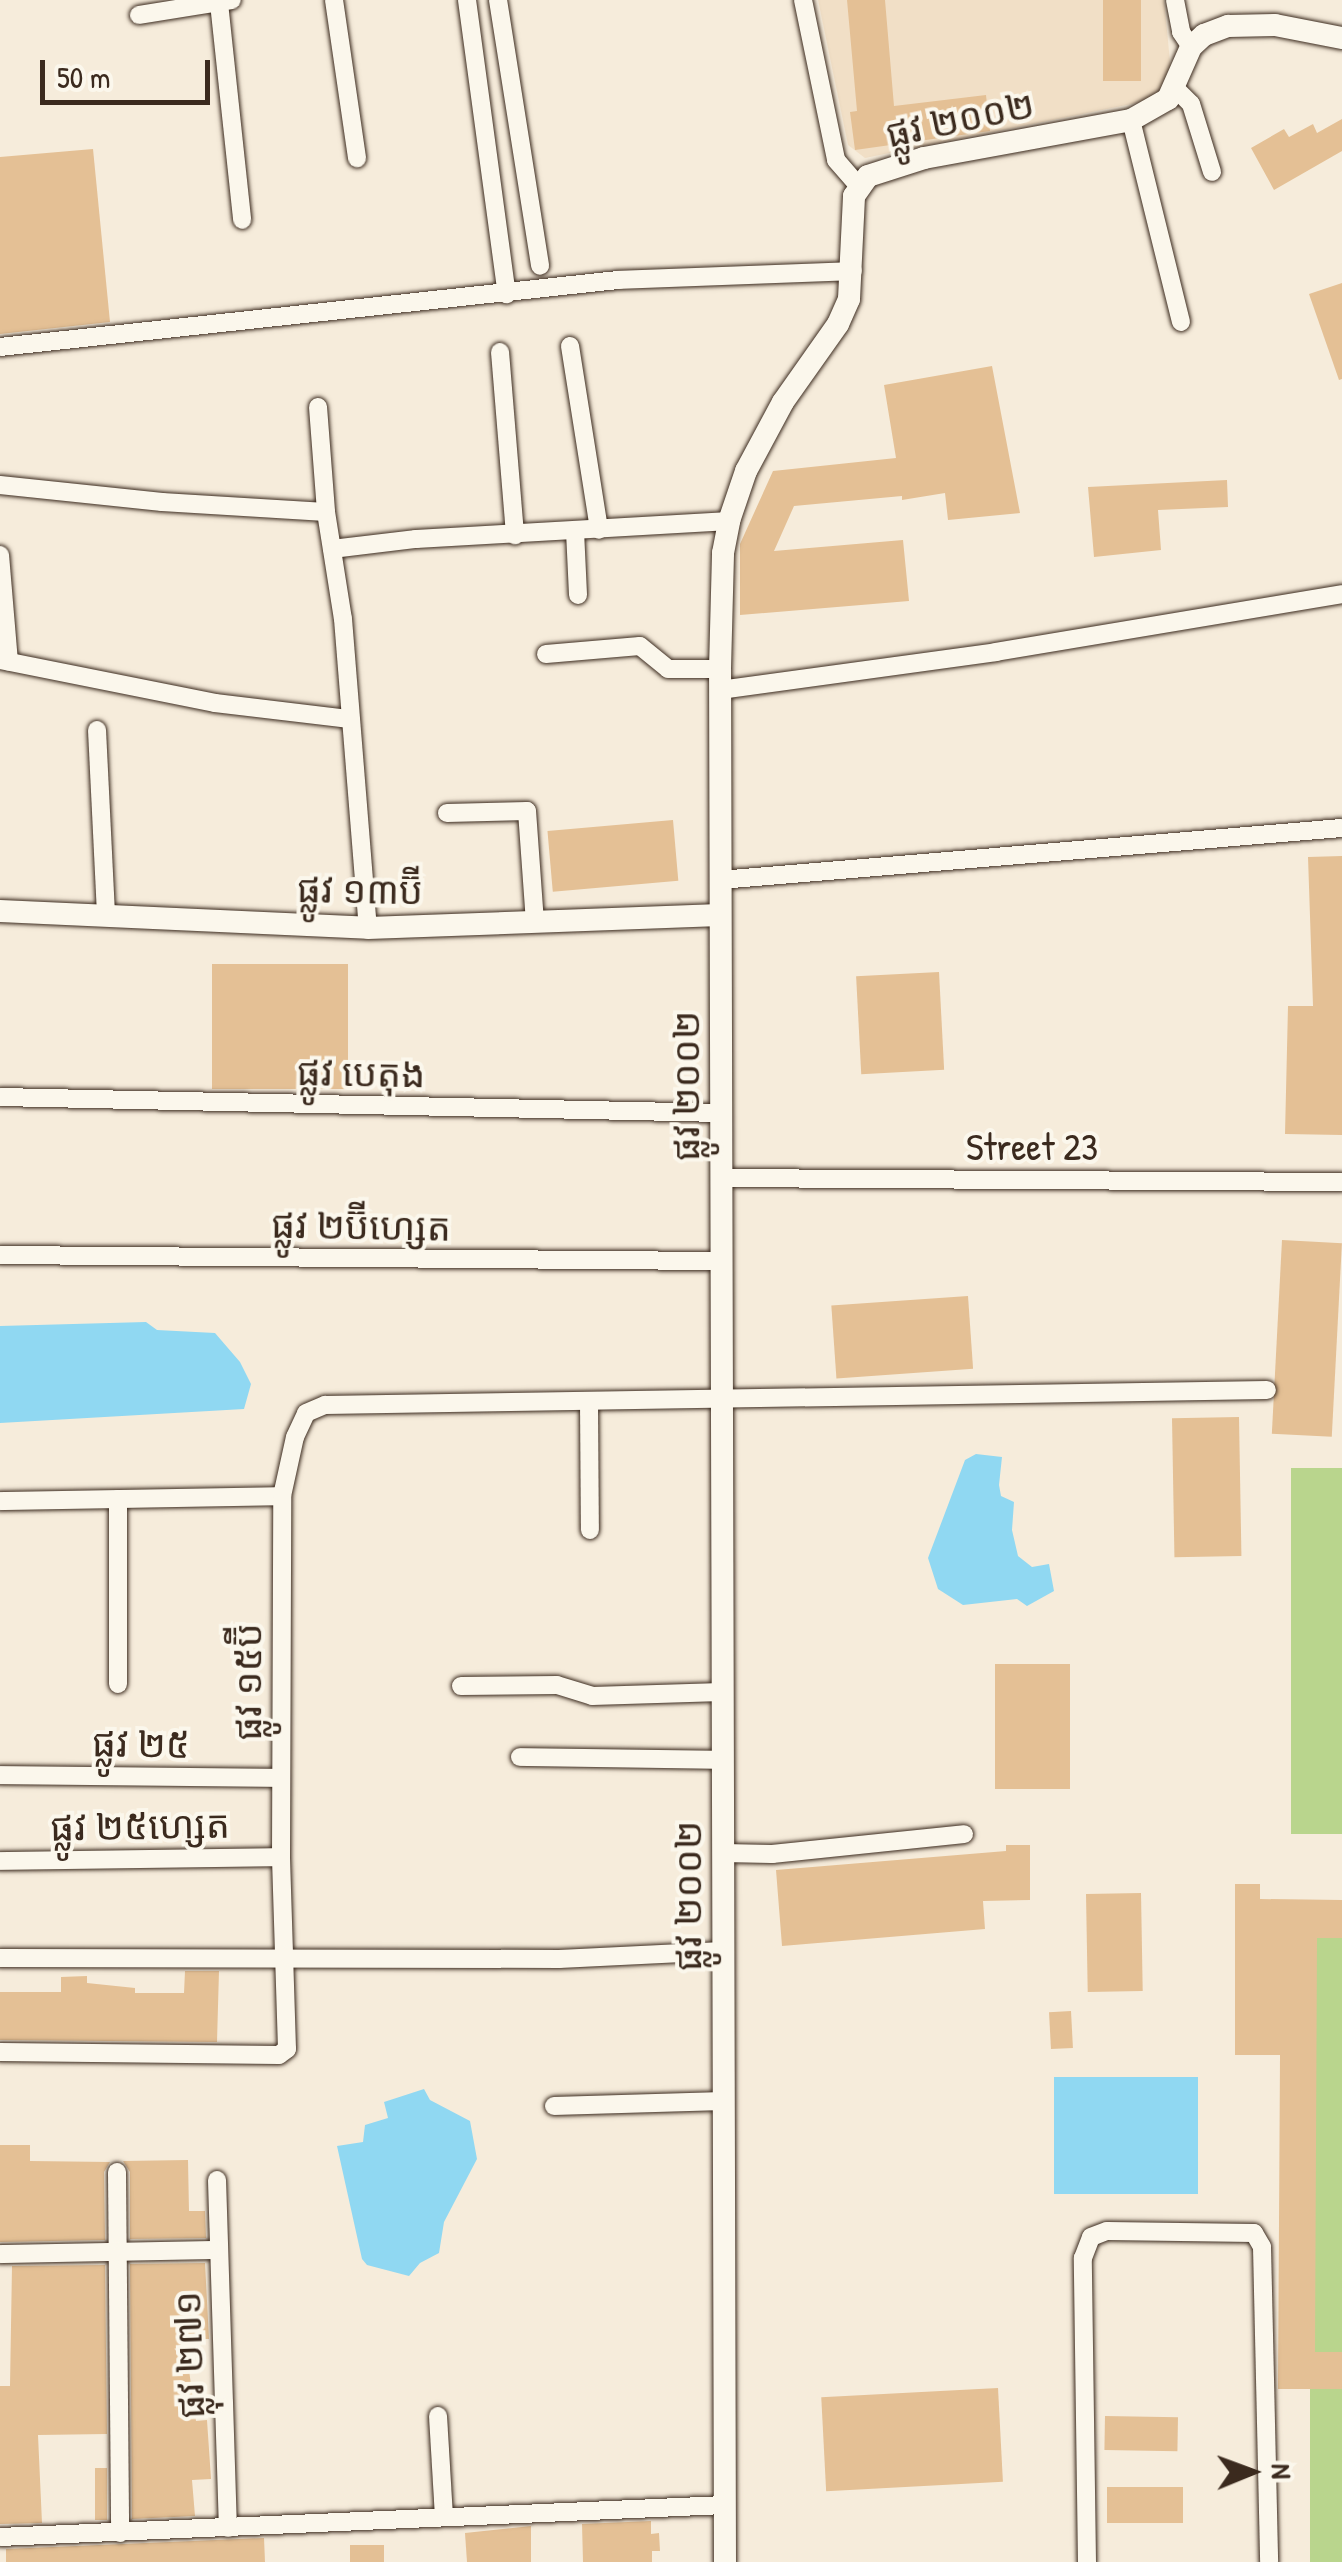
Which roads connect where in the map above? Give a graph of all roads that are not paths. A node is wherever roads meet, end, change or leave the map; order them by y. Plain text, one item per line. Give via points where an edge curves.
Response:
1 (334, 0) edge
2 (467, 0) edge
3 (498, 0) edge
4 (803, 0) edge
5 (1175, 0) edge
6 (226, 1) edge
7 (140, 15) dead end
8 (1342, 38) edge
9 (1191, 47) junction
10 (1176, 89) junction
11 (1131, 120) junction
12 (357, 158) dead end
13 (1212, 172) dead end
14 (858, 185) junction
15 (242, 220) dead end
16 (540, 266) dead end
17 (853, 270) junction
18 (507, 294) junction
19 (1181, 322) dead end
20 (570, 346) dead end
21 (0, 347) edge
22 (500, 352) dead end
23 (318, 408) dead end
24 (0, 485) edge
25 (326, 512) junction
26 (729, 521) junction
27 (598, 530) junction
28 (575, 531) junction
29 (516, 535) junction
30 (332, 549) junction
31 (0, 555) edge
32 (1342, 594) edge
33 (578, 595) dead end
34 (546, 654) dead end
35 (4, 661) edge
36 (720, 679) junction
37 (350, 719) junction
38 (97, 730) dead end
39 (447, 813) dead end
40 (1342, 828) edge
41 (720, 880) junction
42 (0, 911) edge
43 (720, 915) junction
44 (106, 916) junction
45 (535, 923) junction
46 (368, 928) junction
47 (0, 1097) edge
48 (721, 1113) junction
49 (721, 1178) junction
50 (1342, 1182) edge
51 (0, 1255) edge
52 (722, 1261) junction
53 (1267, 1390) dead end
54 (722, 1398) junction
55 (590, 1401) junction
56 (282, 1496) junction
57 (118, 1500) junction
58 (0, 1501) edge
59 (590, 1530) dead end
60 (118, 1684) dead end
61 (461, 1686) dead end
62 (722, 1692) junction
63 (520, 1757) dead end
64 (723, 1760) junction
65 (0, 1775) edge
66 (280, 1778) junction
67 (964, 1834) dead end
68 (723, 1854) junction
69 (281, 1858) junction
70 (0, 1861) edge
71 (723, 1951) junction
72 (284, 1955) junction
73 (0, 1958) edge
74 (0, 2052) edge
75 (724, 2102) junction
76 (554, 2106) dead end
77 (117, 2172) dead end
78 (217, 2180) dead end
79 (218, 2250) junction
80 (118, 2251) junction
81 (0, 2254) edge
82 (438, 2416) dead end
83 (724, 2505) junction
84 (444, 2516) junction
85 (228, 2528) junction
86 (120, 2533) junction
87 (0, 2537) edge
88 (725, 2562) edge
89 (1087, 2562) edge
90 (1268, 2562) edge

1 - 12 street
2 - 18 street
3 - 16 street
4 - 14 street via 836,160
5 - 9 street
6 - 7 street
6 - 15 street
8 - 9 street via 1250,23 1215,31
9 - 10 street
10 - 11 street, ផ្លូវ ២០០២
10 - 13 street via 1190,104
11 - 14 street, ផ្លូវ ២០០២ via 892,165
11 - 19 street
14 - 17 street, ផ្លូវ ២០០២
17 - 18 street via 618,280
17 - 26 street, ផ្លូវ ២០០២ via 838,324 783,402 746,471
18 - 21 street
20 - 27 street
22 - 29 street
23 - 25 street
24 - 25 street
25 - 30 street
26 - 27 street
26 - 36 street, ផ្លូវ ២០០២
27 - 28 street
28 - 29 street
28 - 33 street
29 - 30 street
30 - 37 street
31 - 35 street
32 - 36 street via 996,652
34 - 36 street via 640,646 668,669
35 - 37 street via 215,703
36 - 41 street, ផ្លូវ ២០០២
37 - 46 street
38 - 44 street
39 - 45 street via 527,811
40 - 41 street
41 - 43 street, ផ្លូវ ២០០២
42 - 44 street, ផ្លូវ ១៣ប៊ី
43 - 45 street, ផ្លូវ ១៣ប៊ី
43 - 48 street, ផ្លូវ ២០០២
44 - 46 street, ផ្លូវ ១៣ប៊ី
45 - 46 street, ផ្លូវ ១៣ប៊ី
47 - 48 street, ផ្លូវ បេតុង
48 - 49 street, ផ្លូវ ២០០២
49 - 50 street, Street 23
49 - 52 street, ផ្លូវ ២០០២
51 - 52 street, ផ្លូវ ២ប៊ីហ្សេត
52 - 54 street, ផ្លូវ ២០០២
53 - 54 street
54 - 55 street
54 - 62 street, ផ្លូវ ២០០២
55 - 56 street, ផ្លូវ ១៥ប៊ី via 325,1404 306,1413
55 - 59 street
56 - 57 street
56 - 66 street, ផ្លូវ ១៥ប៊ី
57 - 58 street
57 - 60 street
61 - 62 street via 556,1685 592,1696
62 - 64 street, ផ្លូវ ២០០២
63 - 64 street
64 - 68 street, ផ្លូវ ២០០២
65 - 66 street, ផ្លូវ ២៥
66 - 69 street, ផ្លូវ ១៥ប៊ី
67 - 68 street
68 - 71 street, ផ្លូវ ២០០២
69 - 70 street, ផ្លូវ ២៥ហ្សេត
69 - 72 street, ផ្លូវ ១៥ប៊ី
71 - 72 street via 559,1960
71 - 75 street, ផ្លូវ ២០០២
72 - 73 street
72 - 74 street, ផ្លូវ ១៥ប៊ី via 286,2049 279,2055
75 - 76 street
75 - 83 street, ផ្លូវ ២០០២
77 - 80 street
78 - 79 street, ផ្លុវ ២៧១
79 - 80 street
79 - 85 street, ផ្លុវ ២៧១
80 - 81 street
80 - 86 street
82 - 84 street
83 - 84 street
83 - 88 street, ផ្លូវ ២០០២
84 - 85 street
85 - 86 street
86 - 87 street
89 - 90 street via 1083,2258 1091,2236 1106,2232 1254,2233 1262,2247

